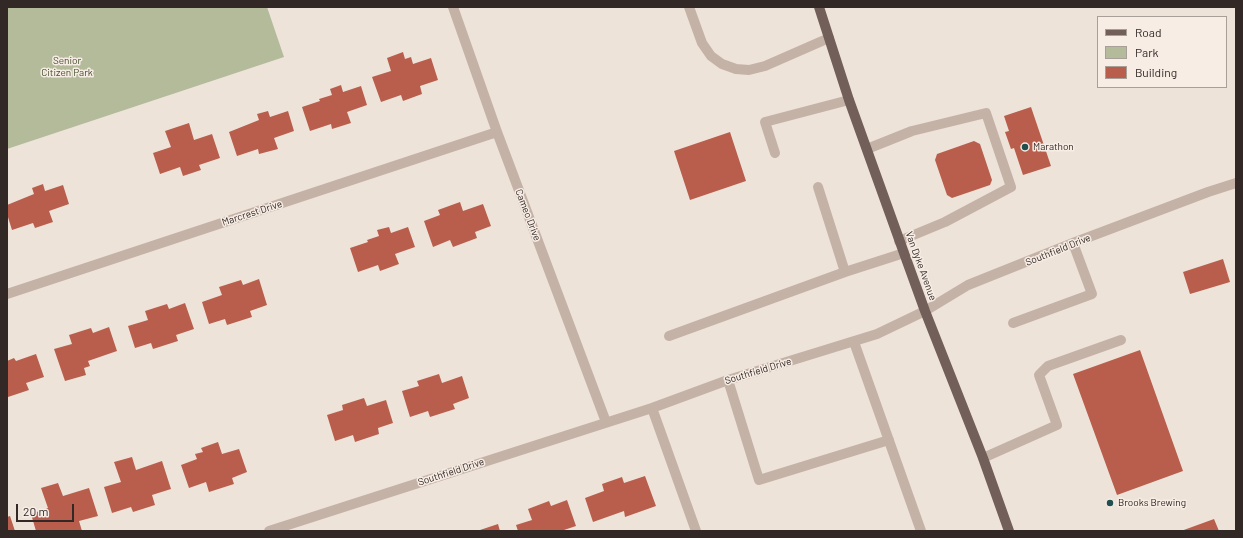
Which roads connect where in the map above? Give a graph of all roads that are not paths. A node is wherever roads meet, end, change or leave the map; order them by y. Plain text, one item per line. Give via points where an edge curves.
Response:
1 (453, 7) edge
2 (690, 7) edge
3 (819, 7) edge
4 (829, 38) junction
5 (849, 100) junction
6 (497, 132) junction
7 (867, 149) junction
8 (775, 153) dead end
9 (1236, 183) edge
10 (818, 187) dead end
11 (899, 241) junction
12 (1074, 243) junction
13 (904, 253) junction
14 (845, 272) junction
15 (7, 294) edge
16 (925, 311) junction
17 (1013, 323) dead end
18 (669, 336) dead end
19 (1122, 340) dead end
20 (854, 342) junction
21 (728, 380) junction
22 (652, 408) junction
23 (606, 422) junction
24 (889, 440) junction
25 (983, 458) junction
26 (269, 531) edge
27 (696, 531) edge
28 (921, 531) edge
29 (1009, 531) edge

1 - 6 street, Cameo Drive
2 - 4 street via 702,43 711,56 722,64 736,69 749,70 765,66
3 - 4 main road, Van Dyke Avenue
4 - 5 main road, Van Dyke Avenue
5 - 7 main road, Van Dyke Avenue
5 - 8 street via 765,122
6 - 15 street, Marcrest Drive
6 - 23 street, Cameo Drive
7 - 11 main road, Van Dyke Avenue
7 - 11 street via 912,131 986,113 1011,187 945,222
9 - 12 street, Southfield Drive
10 - 14 street
11 - 13 main road, Van Dyke Avenue
12 - 16 street, Southfield Drive via 968,286
12 - 17 street via 1092,294
13 - 14 street
13 - 16 main road, Van Dyke Avenue
14 - 18 street
16 - 20 street, Southfield Drive
16 - 25 main road, Van Dyke Avenue
19 - 25 street via 1048,366 1039,375 1057,425
20 - 21 street, Southfield Drive
20 - 24 street
21 - 22 street, Southfield Drive
21 - 24 street via 759,480
22 - 23 street, Southfield Drive
22 - 27 street
23 - 26 street, Southfield Drive
24 - 28 street
25 - 29 main road, Van Dyke Avenue

